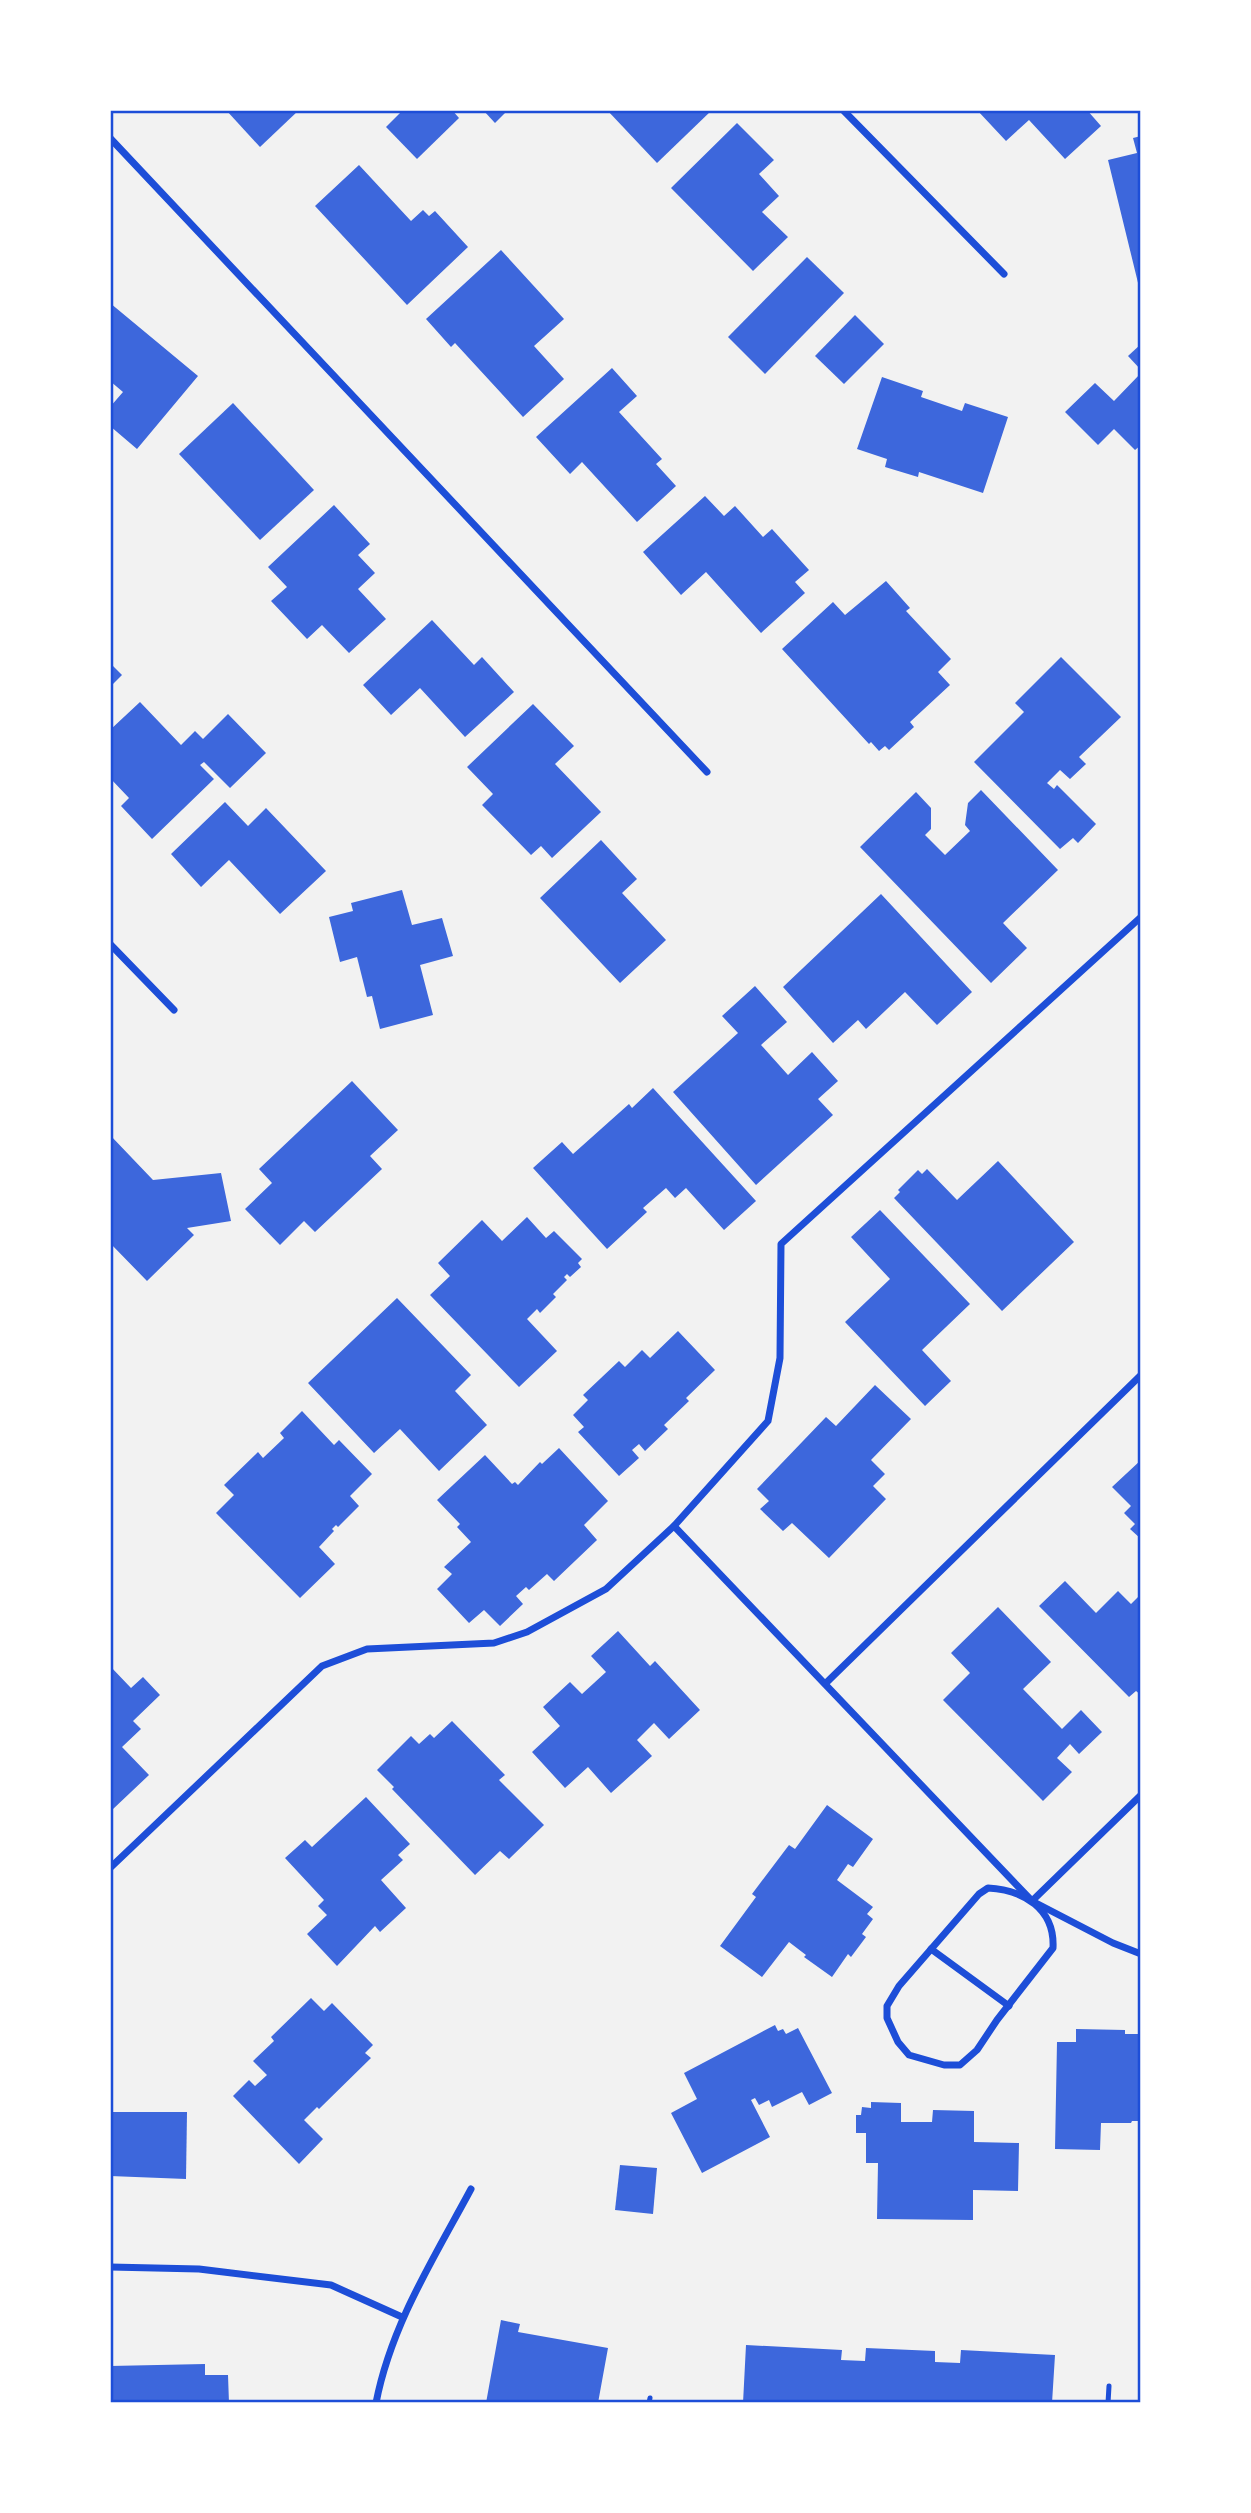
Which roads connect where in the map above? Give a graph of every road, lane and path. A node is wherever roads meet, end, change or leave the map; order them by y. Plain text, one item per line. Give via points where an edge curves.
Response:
1 (843, 110) edge
2 (110, 138) edge
3 (1004, 274) dead end
4 (707, 772) dead end
5 (1141, 917) edge
6 (110, 944) edge
7 (174, 1010) dead end
8 (1141, 1375) edge
9 (674, 1526) junction
10 (826, 1683) junction
11 (1141, 1795) edge
12 (110, 1868) edge
13 (1032, 1901) junction
14 (931, 1949) junction
15 (1141, 1954) edge
16 (1009, 2006) junction
17 (471, 2189) dead end
18 (110, 2267) edge
19 (402, 2317) junction
20 (1109, 2386) dead end
21 (376, 2403) edge
22 (1108, 2403) edge

1 - 3 street
2 - 4 street
5 - 9 street via 781,1244 780,1357 768,1421
6 - 7 street
8 - 10 street
9 - 10 street
9 - 12 street via 606,1589 527,1632 494,1643 367,1649 322,1666
10 - 13 street
11 - 13 street
13 - 14 street via 1006,1889 988,1888
13 - 15 street
13 - 16 street via 1049,1919 1053,1948
14 - 16 street
14 - 16 street via 887,2006 892,2030 909,2055 944,2066 960,2065
17 - 19 street
18 - 19 street via 199,2269 331,2285
19 - 21 street
20 - 22 lane

